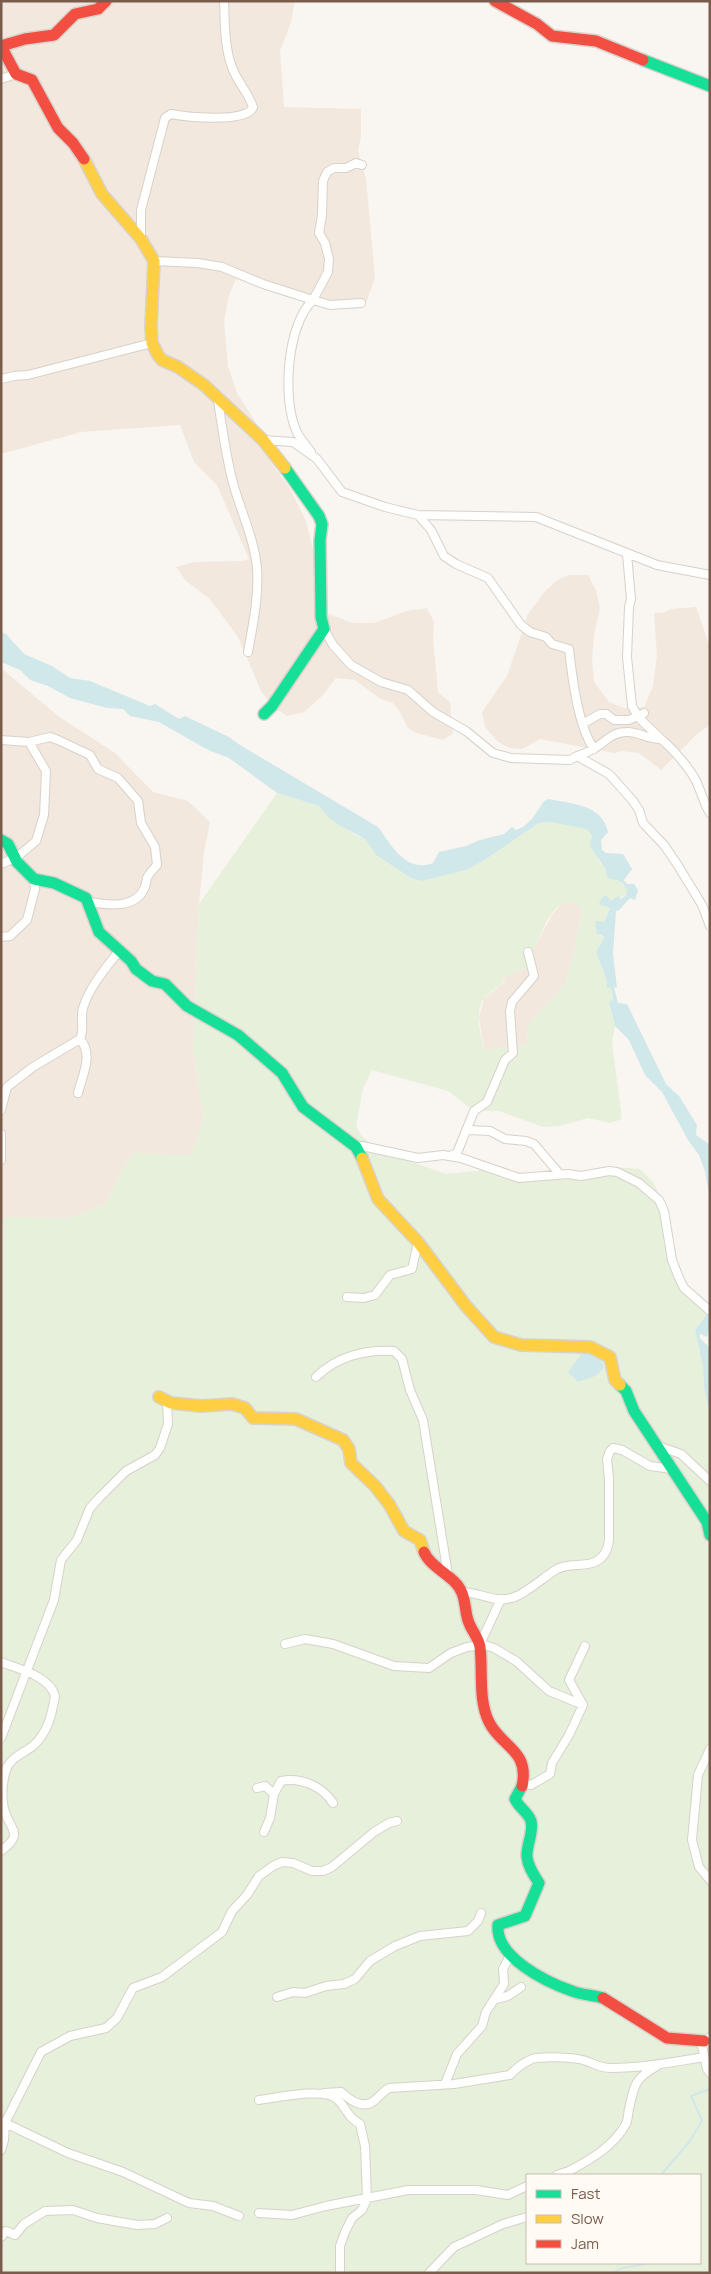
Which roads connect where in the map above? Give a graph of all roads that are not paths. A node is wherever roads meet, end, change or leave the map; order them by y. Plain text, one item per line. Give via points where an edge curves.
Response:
1 (106, 1) edge
2 (224, 1) edge
3 (495, 1) edge
4 (16, 74) junction
5 (1, 79) edge
6 (710, 86) edge
7 (362, 165) dead end
8 (141, 239) junction
9 (154, 261) junction
10 (313, 300) junction
11 (361, 303) dead end
12 (152, 343) junction
13 (1, 379) edge
14 (218, 400) junction
15 (262, 440) junction
16 (317, 459) junction
17 (418, 515) junction
18 (626, 554) junction
19 (710, 575) edge
20 (324, 629) junction
21 (248, 652) dead end
22 (264, 714) dead end
23 (639, 718) junction
24 (584, 723) junction
25 (661, 739) junction
26 (1, 740) edge
27 (30, 742) junction
28 (594, 749) junction
29 (577, 756) junction
30 (710, 812) edge
31 (1, 840) edge
32 (13, 858) junction
33 (1, 864) edge
34 (34, 879) junction
35 (90, 902) junction
36 (710, 926) edge
37 (1, 937) edge
38 (119, 951) junction
39 (528, 952) dead end
40 (80, 1039) junction
41 (4, 1086) edge
42 (78, 1093) dead end
43 (1, 1110) edge
44 (468, 1130) junction
45 (1, 1134) edge
46 (356, 1147) junction
47 (372, 1148) junction
48 (450, 1156) junction
49 (1, 1160) edge
50 (366, 1166) junction
51 (558, 1172) dead end
52 (418, 1242) junction
53 (347, 1297) dead end
54 (709, 1310) edge
55 (316, 1377) dead end
56 (163, 1400) joint
57 (658, 1446) junction
58 (672, 1469) junction
59 (710, 1481) edge
60 (710, 1535) edge
61 (449, 1576) junction
62 (462, 1592) junction
63 (501, 1599) junction
64 (285, 1644) dead end
65 (480, 1644) junction
66 (585, 1646) dead end
67 (1, 1662) edge
68 (27, 1672) junction
69 (583, 1705) junction
70 (1, 1738) edge
71 (710, 1750) edge
72 (523, 1784) junction
73 (257, 1788) dead end
74 (274, 1794) junction
75 (333, 1803) dead end
76 (397, 1821) dead end
77 (264, 1832) dead end
78 (1, 1851) edge
79 (710, 1880) edge
80 (481, 1913) dead end
81 (510, 1956) junction
82 (521, 1987) dead end
83 (277, 1997) dead end
84 (496, 1999) junction
85 (707, 2039) edge
86 (704, 2057) junction
87 (662, 2064) junction
88 (710, 2073) edge
89 (446, 2084) junction
90 (324, 2093) junction
91 (259, 2100) dead end
92 (3, 2122) edge
93 (1, 2150) edge
94 (568, 2173) edge
95 (526, 2186) edge
96 (367, 2199) junction
97 (259, 2213) dead end
98 (240, 2216) dead end
99 (526, 2216) edge
100 (167, 2218) dead end
101 (1, 2237) edge
102 (340, 2273) edge
103 (429, 2273) edge

1 - 4 street via 98,9 75,14 54,35 1,46
2 - 8 street via 229,53 235,75 250,99 252,111 230,116 190,118 171,114 165,118 141,210
3 - 6 street via 552,36 596,40
4 - 5 street
4 - 8 street via 32,80 58,128 83,157 102,194
7 - 10 street via 334,168 327,172 323,181 320,233 326,243 328,272
8 - 9 street
9 - 10 street via 198,262 222,267
9 - 12 street
10 - 11 street via 330,305
10 - 16 street via 295,330 289,351 289,380 295,429
12 - 13 street
12 - 14 street via 162,360 204,385
14 - 15 street
14 - 21 street via 232,480 248,525 257,569 255,617
15 - 16 street via 293,442
15 - 20 street via 298,485 320,520 321,618
16 - 17 street via 347,496
17 - 18 street via 536,517
17 - 24 street via 431,530 444,556 488,578 521,625 530,632 546,636 552,644 568,649
18 - 19 street via 657,565
18 - 23 street via 631,599 627,657 632,706
20 - 22 street
20 - 29 street via 351,665 382,682 408,690 433,712 466,730 493,753 511,758 570,760
23 - 24 street via 644,713 629,720 614,720 600,714
23 - 25 street
24 - 28 street
25 - 28 street via 643,734 614,733
25 - 30 street via 694,776
26 - 27 street
27 - 32 street via 46,771 44,815 36,841
27 - 35 street via 50,737 90,755 98,769 118,778 138,800 141,823 155,847 157,865 144,890 126,903 110,906
28 - 29 street
29 - 36 street via 609,774 633,801 640,810 643,823 678,864 702,905
31 - 32 street via 8,844
32 - 33 street
32 - 34 street
34 - 35 street via 60,885
34 - 37 street via 27,920 10,936
35 - 38 street via 99,932
38 - 40 street via 88,994 82,1010 83,1032
38 - 46 street via 136,970 152,981 165,984 187,1006 238,1035 282,1073 303,1107
39 - 44 street via 534,976 512,1002 513,1053 505,1060 487,1102 474,1111
40 - 41 street
40 - 42 street via 84,1044 87,1065
41 - 43 street
44 - 48 street via 457,1154
44 - 51 street via 490,1131 505,1139 534,1144
45 - 49 street
46 - 47 street
46 - 50 street
47 - 48 street via 418,1158
47 - 50 street
48 - 54 street via 519,1178 581,1176 609,1171 639,1183 661,1204 672,1260 682,1284
50 - 52 street via 378,1199
52 - 53 street via 412,1269 390,1275 375,1295
52 - 57 street via 466,1306 494,1336 521,1345 590,1347 606,1354 613,1363 616,1380 626,1390 634,1411
55 - 61 street via 337,1360 354,1355 394,1351 402,1358 428,1442
56 - 61 street via 201,1406 232,1404 245,1408 252,1418 296,1419 343,1440 349,1449 351,1463 375,1486 404,1531 420,1540 427,1559
56 - 68 street via 168,1424 160,1448 155,1455 126,1471 90,1508 77,1540 61,1560 54,1600
57 - 58 street
57 - 59 street via 681,1454
58 - 60 street via 707,1522
58 - 63 street via 650,1466 613,1448 607,1459 610,1540 605,1553 594,1562 558,1568 513,1598
61 - 62 street
62 - 63 street
62 - 65 street via 468,1621
63 - 65 street
64 - 65 street via 305,1639 332,1644 394,1666 429,1668 451,1654
65 - 69 street via 516,1661 549,1691
65 - 72 street via 484,1709 497,1734 519,1754
66 - 69 street via 568,1680
67 - 68 street
68 - 70 street
68 - 78 street via 49,1685 55,1696 52,1715 43,1736 9,1763 6,1770 3,1801 5,1814 15,1831
69 - 72 street via 552,1763 550,1774 531,1785
71 - 79 street via 698,1775 692,1840 698,1867
72 - 81 street via 515,1800 531,1819 528,1865 539,1883 525,1916 497,1927 501,1946
73 - 74 street via 265,1786
74 - 75 street via 281,1781 310,1783 325,1791
74 - 77 street
76 - 92 street via 374,1832 323,1871 282,1862 259,1876 232,1911 222,1932 162,1977 133,1988 117,2018 106,2028 70,2036 41,2052
80 - 83 street via 468,1931 420,1936 395,1946 370,1961 355,1979 344,1984
81 - 84 street via 503,1970 504,1984
81 - 85 street via 538,1975 573,1991 607,2000 668,2038
82 - 84 street
84 - 89 street via 486,2012 482,2026 457,2054
85 - 86 street via 702,2046
86 - 87 street
86 - 88 street
87 - 89 street via 611,2068 597,2067 568,2057 534,2058 510,2075
87 - 94 street via 639,2077 633,2086 626,2124 606,2147
89 - 90 street via 389,2088 372,2103 360,2104 341,2092
90 - 91 street
90 - 96 street via 336,2097 350,2118 360,2124 366,2146
92 - 93 street
92 - 98 street via 189,2203 213,2206
95 - 96 street via 508,2195 476,2190 408,2190
96 - 97 street via 292,2215
96 - 102 street via 345,2232 340,2246
99 - 103 street via 454,2247
100 - 101 street via 155,2224 138,2226 73,2210 45,2211 24,2224 18,2233 6,2231

